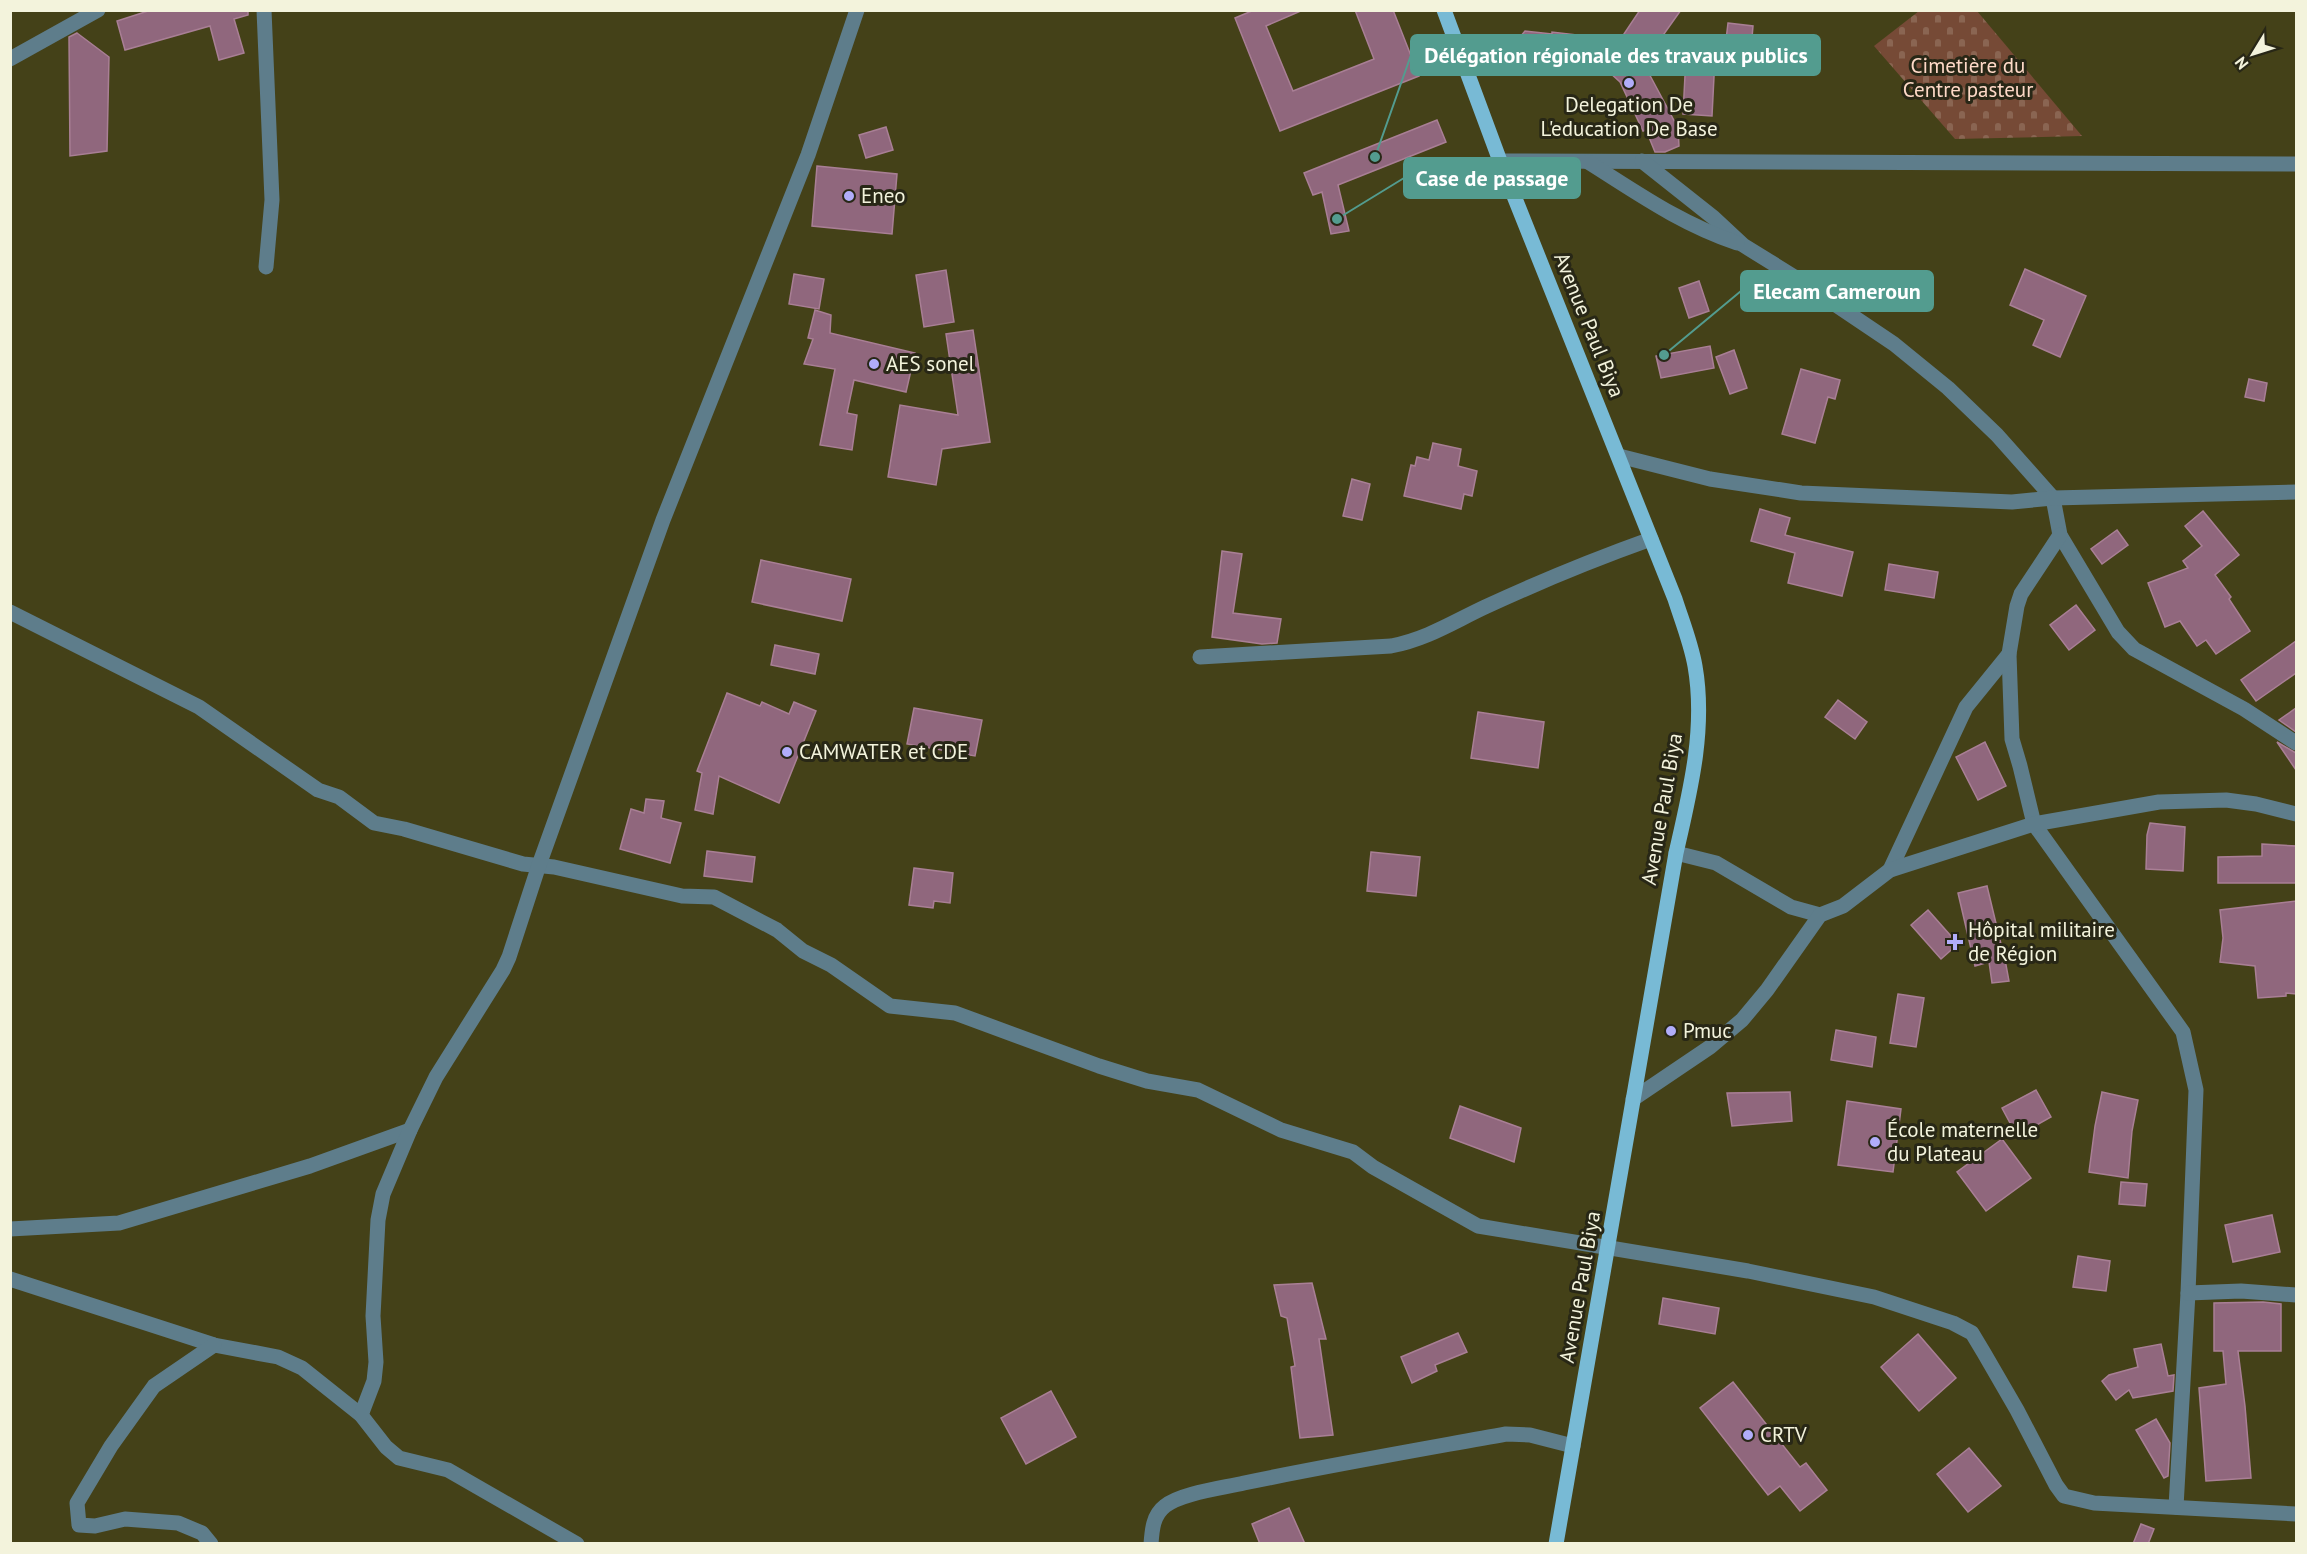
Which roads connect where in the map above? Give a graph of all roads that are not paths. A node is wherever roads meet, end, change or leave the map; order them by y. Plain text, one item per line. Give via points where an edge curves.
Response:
1 (98, 10) edge
2 (264, 10) edge
3 (857, 10) edge
4 (1444, 10) edge
5 (10, 59) edge
6 (1500, 161) junction
7 (1642, 161) junction
8 (1588, 162) junction
9 (2296, 164) edge
10 (1743, 245) junction
11 (266, 267) dead end
12 (1619, 456) junction
13 (2296, 492) edge
14 (2053, 498) junction
15 (2060, 535) junction
16 (1651, 539) junction
17 (10, 612) edge
18 (2009, 654) junction
19 (1200, 657) dead end
20 (2296, 743) edge
21 (2296, 814) edge
22 (2034, 824) junction
23 (1676, 853) junction
24 (539, 865) junction
25 (1890, 870) junction
26 (1820, 915) junction
27 (1633, 1099) junction
28 (410, 1130) junction
29 (10, 1229) edge
30 (1608, 1248) junction
31 (10, 1279) edge
32 (2188, 1293) junction
33 (2296, 1295) edge
34 (214, 1345) junction
35 (361, 1416) junction
36 (1573, 1446) junction
37 (2176, 1507) junction
38 (2296, 1514) edge
39 (211, 1544) edge
40 (576, 1544) edge
41 (1151, 1544) edge
42 (1556, 1544) edge

1 - 5 street
2 - 11 street via 272,200
3 - 24 street via 808,155 663,520
4 - 6 main road, Avenue Paul Biya
6 - 8 street
6 - 12 main road, Avenue Paul Biya
7 - 8 street
7 - 9 street
7 - 10 street
8 - 10 street via 1681,220
10 - 14 street via 1894,344 1996,435
12 - 14 street via 1710,479 1801,493 2012,502
12 - 16 main road, Avenue Paul Biya
13 - 14 street
14 - 15 street
15 - 18 street via 2021,594
15 - 20 street via 2118,632 2134,649 2244,709
16 - 19 street via 1566,571 1425,638 1391,646
16 - 23 main road, Avenue Paul Biya via 1675,599 1697,685 1695,771
17 - 24 street via 200,707 318,790 339,797 374,823
18 - 22 street via 2012,739
18 - 25 street via 1966,707
21 - 22 street via 2256,804 2194,799
22 - 25 street
22 - 32 street via 2183,1032 2196,1090
23 - 26 street via 1716,863 1791,907
23 - 27 main road, Avenue Paul Biya
24 - 28 street via 503,970 436,1077
24 - 30 street via 674,895 714,897 777,930 803,951 891,1006 955,1013 1099,1066 1148,1081 1198,1090 1281,1130 1353,1152 1478,1226
25 - 26 street via 1843,906
26 - 27 street via 1742,1020 1710,1047
27 - 30 main road, Avenue Paul Biya
28 - 29 street via 310,1166 119,1223
28 - 35 street via 383,1194 378,1220 373,1316 375,1381
30 - 36 main road, Avenue Paul Biya
30 - 37 street via 1875,1297 1953,1323 1972,1333 2064,1496 2094,1503
31 - 34 street
32 - 33 street
32 - 37 street
34 - 35 street via 278,1357 302,1368
34 - 39 street via 154,1386 77,1503 79,1525 95,1526 125,1518 178,1523 202,1533
35 - 40 street via 399,1458 448,1470
36 - 41 street via 1530,1435 1506,1434 1180,1498 1165,1505 1158,1514
36 - 42 main road, Avenue Paul Biya
37 - 38 street

